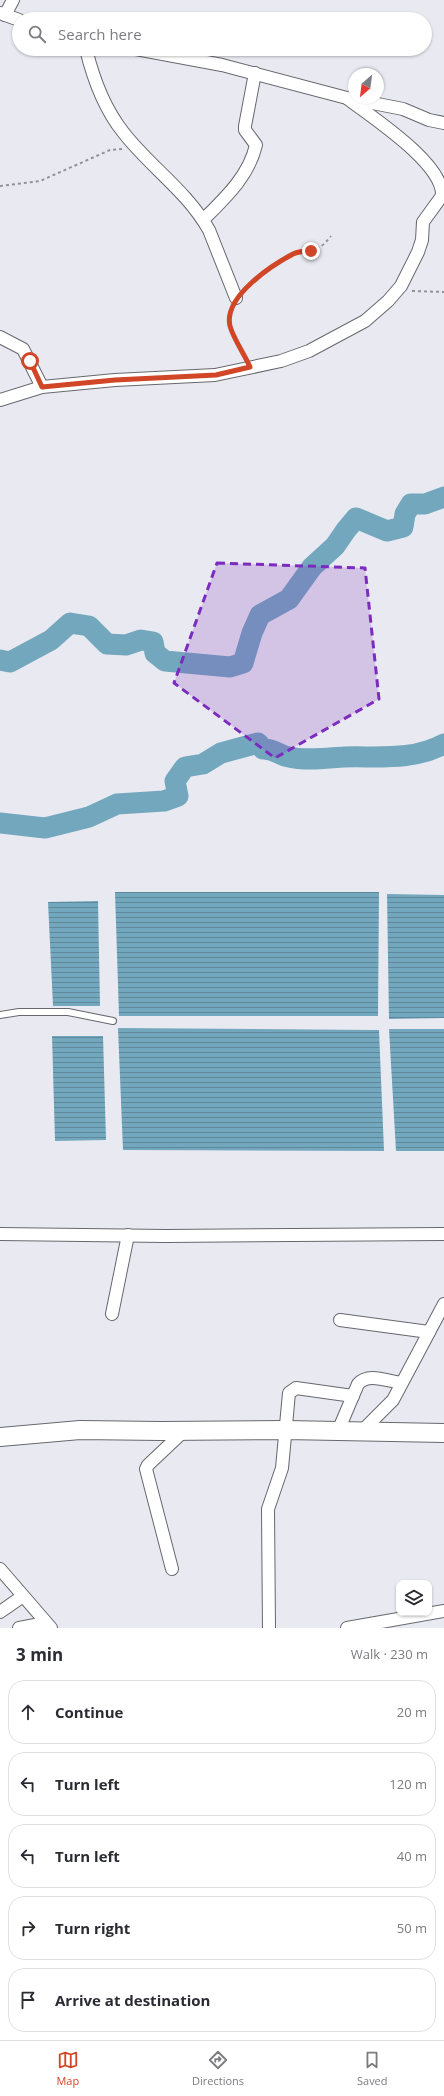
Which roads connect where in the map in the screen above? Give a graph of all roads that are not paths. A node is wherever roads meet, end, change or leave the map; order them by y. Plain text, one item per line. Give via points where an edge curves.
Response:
1 (13, 0) edge
2 (3, 14) edge
3 (88, 56) edge
4 (174, 56) edge
5 (255, 73) junction
6 (347, 98) junction
7 (444, 123) edge
8 (443, 195) edge
9 (203, 220) junction
10 (236, 298) road end
11 (0, 337) edge
12 (42, 387) junction
13 (0, 400) edge
14 (0, 1015) edge
15 (113, 1021) dead end
16 (0, 1234) edge
17 (444, 1234) edge
18 (128, 1235) junction
19 (444, 1304) edge
20 (112, 1314) dead end
21 (340, 1320) dead end
22 (429, 1332) junction
23 (401, 1383) junction
24 (353, 1396) junction
25 (286, 1430) junction
26 (184, 1431) junction
27 (338, 1431) junction
28 (361, 1432) junction
29 (444, 1433) edge
30 (0, 1436) edge
31 (172, 1568) dead end
32 (0, 1569) edge
33 (23, 1596) junction
34 (444, 1611) edge
35 (0, 1612) edge
36 (48, 1626) edge
37 (19, 1628) edge
38 (269, 1628) edge
39 (347, 1628) edge

1 - 2 street
3 - 9 street via 94,80 123,132 176,186
4 - 5 street
5 - 6 street
5 - 9 street via 245,126 245,130 256,145 253,157 230,192
6 - 7 street via 403,109 429,120
6 - 8 street via 428,162 440,179
8 - 12 street via 423,222 418,252 401,286 378,312 309,351 281,361 216,375
9 - 10 street
11 - 12 street via 23,349
12 - 13 street
14 - 15 lane via 19,1012 68,1012
16 - 18 street
17 - 18 street
18 - 20 street
19 - 22 street
21 - 22 street
22 - 23 street
23 - 24 street via 365,1378 358,1384
23 - 28 street via 388,1406
24 - 25 street via 294,1388 287,1397
24 - 27 street
25 - 26 main road
25 - 27 main road
25 - 38 street via 281,1475 268,1509
26 - 30 main road via 80,1430
26 - 31 street via 146,1469
27 - 28 main road
28 - 29 main road
32 - 33 street
33 - 35 street
33 - 36 street
34 - 39 street
36 - 37 street

